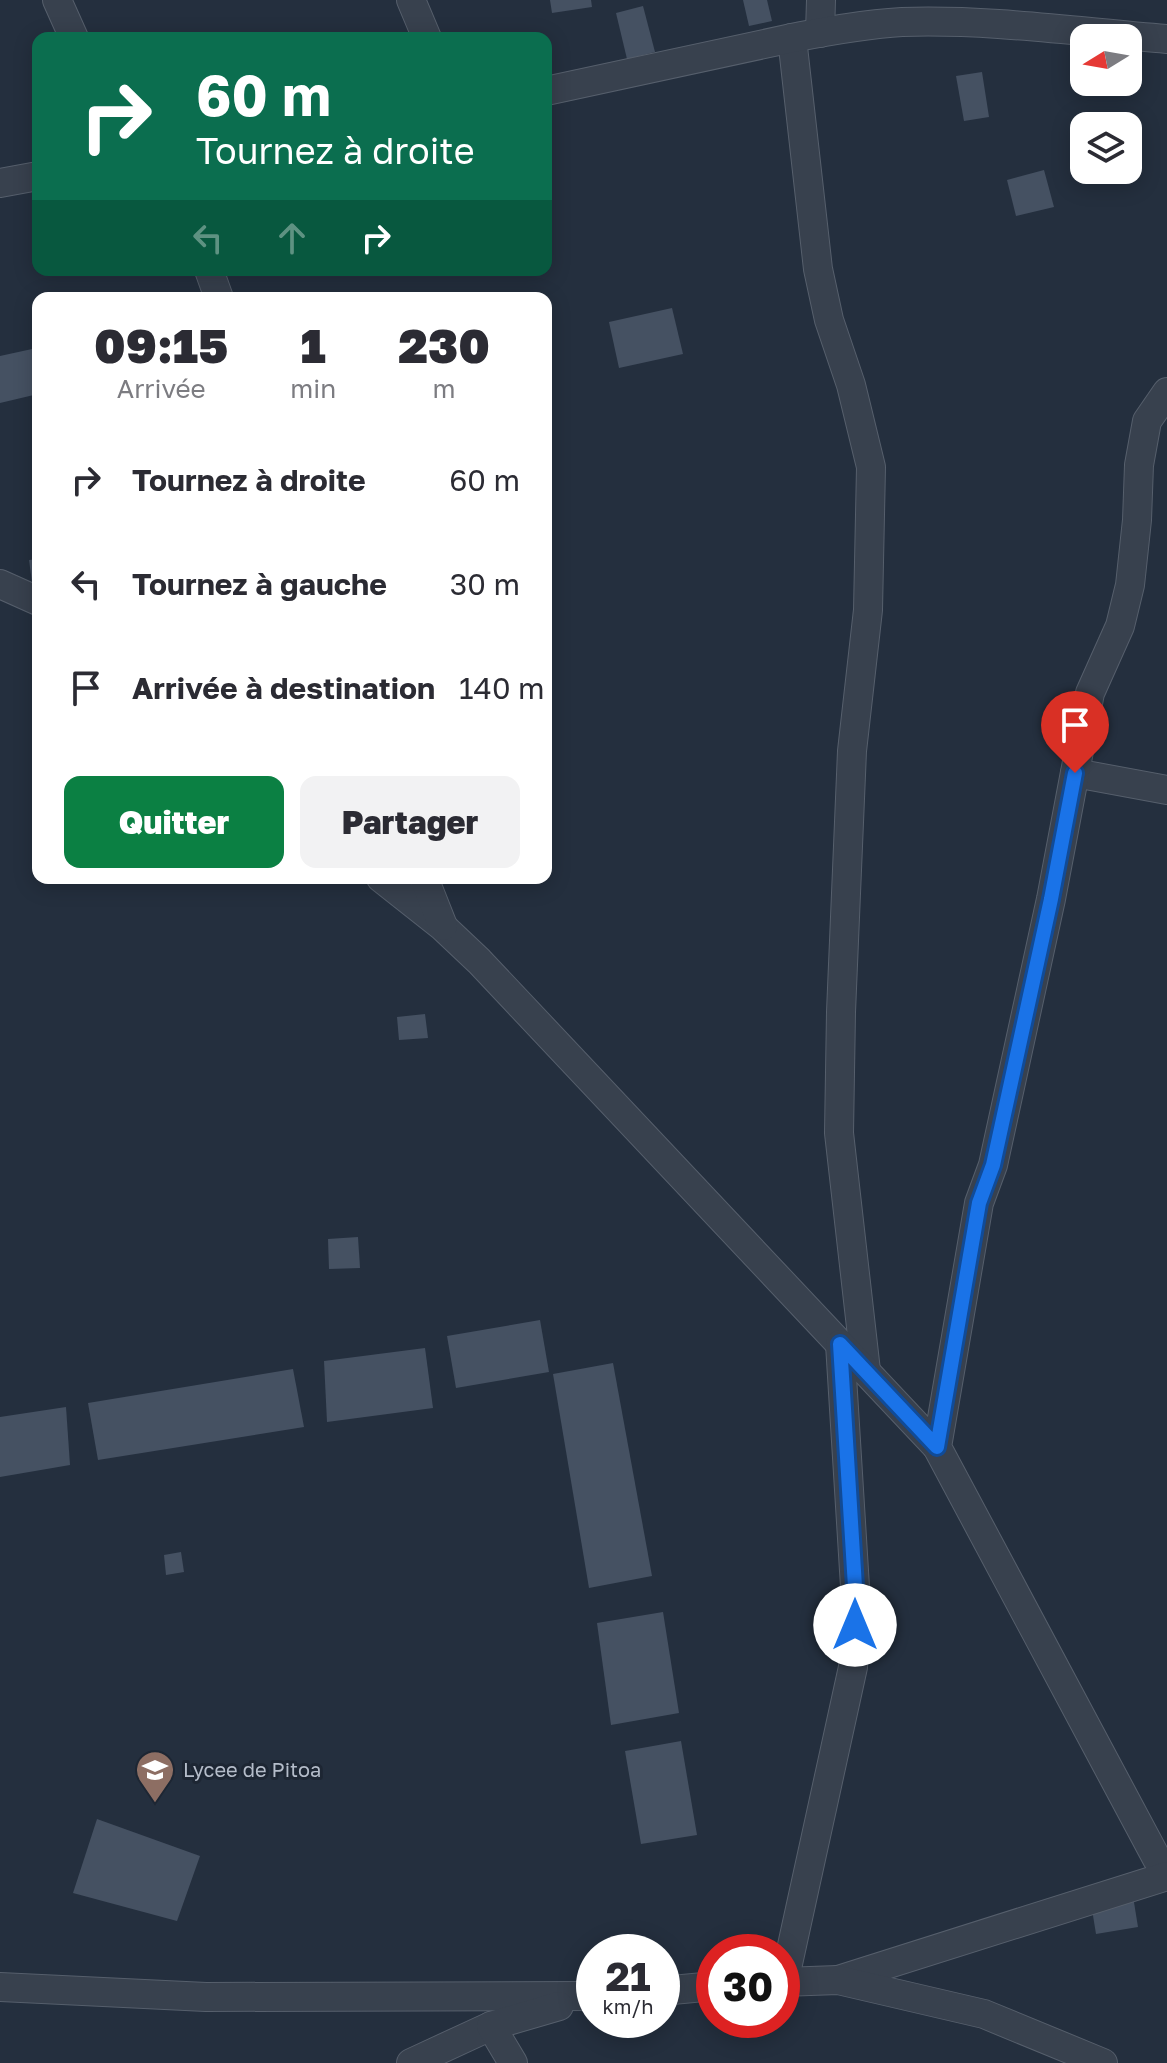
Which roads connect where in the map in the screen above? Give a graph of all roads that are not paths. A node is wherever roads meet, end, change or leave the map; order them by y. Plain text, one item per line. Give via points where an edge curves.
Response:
1 (57, 0) edge
2 (411, 0) edge
3 (821, 0) edge
4 (71, 32) edge
5 (424, 32) edge
6 (820, 33) junction
7 (792, 38) junction
8 (1167, 39) edge
9 (552, 90) edge
10 (32, 177) edge
11 (0, 183) edge
12 (1167, 392) edge
13 (0, 584) edge
14 (32, 598) edge
15 (1075, 773) junction
16 (1167, 790) edge
17 (389, 884) edge
18 (426, 884) edge
19 (443, 927) junction
20 (840, 1344) junction
21 (866, 1371) junction
22 (937, 1447) junction
23 (1165, 1869) edge
24 (794, 1934) edge
25 (838, 1980) junction
26 (800, 1981) edge
27 (0, 1987) edge
28 (491, 2026) junction
29 (411, 2063) edge
30 (513, 2063) edge
31 (1103, 2063) edge

1 - 4 street
2 - 5 street
3 - 6 street
6 - 7 street
6 - 8 street via 900,22 976,22
7 - 9 street
7 - 21 street via 818,269 871,467 868,610 852,751 839,1133
10 - 11 street
12 - 15 street via 1147,421 1130,585 1120,626 1090,693
13 - 14 street
15 - 16 street
15 - 22 street via 993,1165 979,1203
17 - 19 street
18 - 19 street
19 - 20 street
20 - 21 street
20 - 24 street via 856,1603 853,1667
21 - 22 street
22 - 23 street
23 - 25 street
25 - 26 street
25 - 31 street via 984,2014
27 - 28 street via 206,1997 594,1996
28 - 29 street
28 - 30 street

